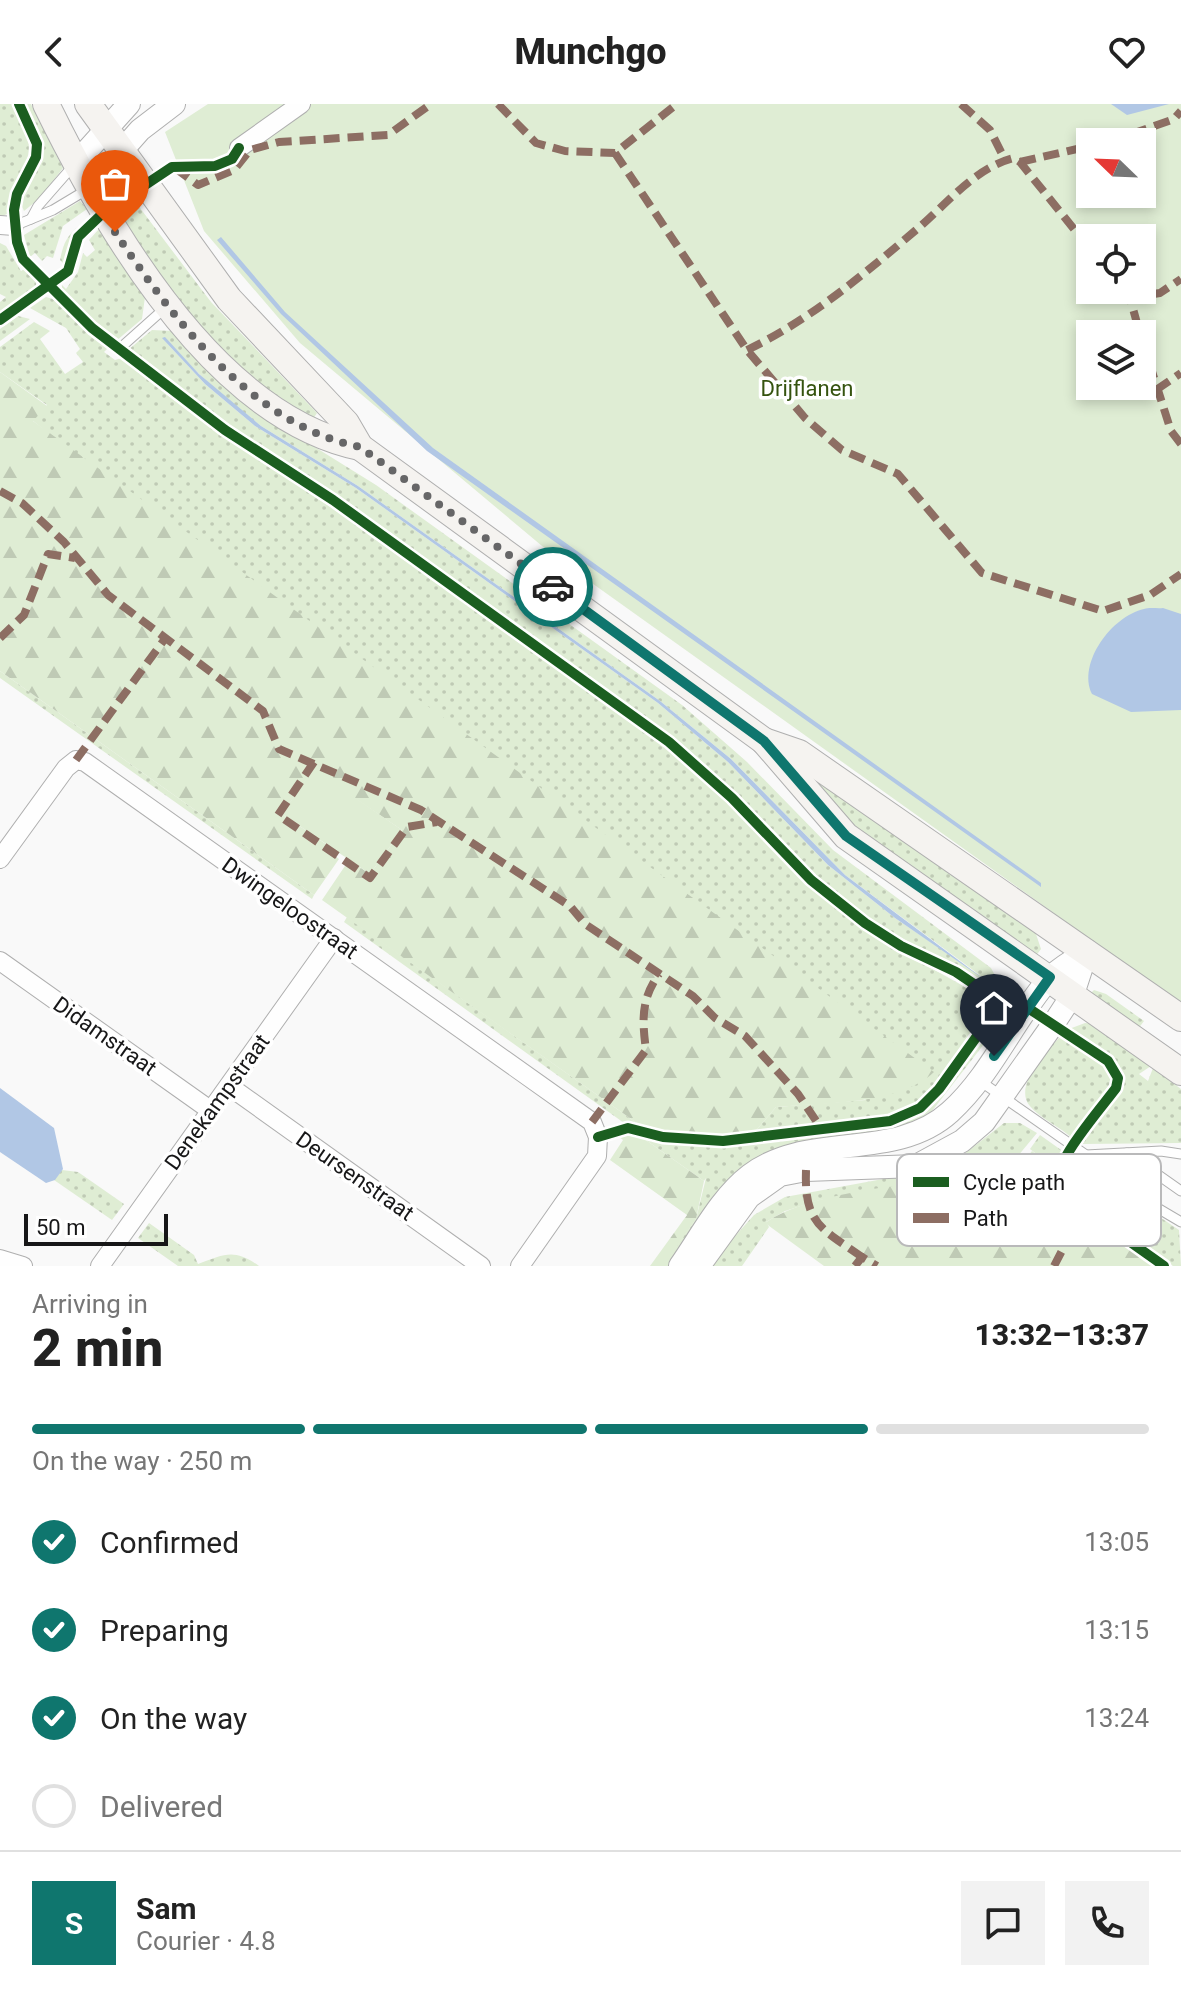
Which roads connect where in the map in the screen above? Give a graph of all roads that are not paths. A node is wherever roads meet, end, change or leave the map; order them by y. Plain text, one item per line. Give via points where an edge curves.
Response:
1 (46, 104) edge
2 (88, 104) edge
3 (129, 104) edge
4 (174, 104) edge
5 (301, 104) edge
6 (105, 129) junction
7 (239, 148) dead end
8 (121, 152) junction
9 (75, 164) junction
10 (88, 189) junction
11 (15, 223) edge
12 (168, 306) junction
13 (118, 350) dead end
14 (360, 447) junction
15 (764, 741) junction
16 (0, 859) edge
17 (334, 938) junction
18 (1087, 951) junction
19 (0, 961) edge
20 (1050, 977) junction
21 (1073, 994) junction
22 (1178, 1016) edge
23 (1147, 1048) junction
24 (1181, 1072) edge
25 (977, 1079) junction
26 (229, 1086) junction
27 (1004, 1097) junction
28 (210, 1110) junction
29 (1127, 1153) joint
30 (938, 1154) edge
31 (1085, 1154) edge
32 (1106, 1154) edge
33 (1181, 1154) edge
34 (897, 1167) edge
35 (1161, 1177) edge
36 (1181, 1191) edge
37 (1161, 1210) edge
38 (1181, 1222) edge
39 (0, 1259) edge
40 (23, 1266) edge
41 (100, 1266) edge
42 (481, 1266) edge
43 (520, 1266) edge
44 (680, 1266) edge
45 (699, 1266) edge

1 - 9 main road
2 - 6 main road
3 - 6 street
4 - 8 street
5 - 7 street
6 - 8 main road
6 - 9 street
8 - 10 street
8 - 14 main road via 229,299 346,423
9 - 10 main road
9 - 11 lane
10 - 11 lane
10 - 12 main road
12 - 13 lane
12 - 14 main road via 228,372 286,417 332,441
14 - 15 main road
15 - 18 main road via 799,753
15 - 20 main road via 846,836
16 - 17 street, Dwingeloostraat via 66,768 76,760 85,762
17 - 26 street, Denekampstraat
17 - 43 street, Dwingeloostraat via 592,1122 597,1156
18 - 20 street
18 - 21 street
18 - 22 main road
19 - 28 street, Didamstraat
20 - 21 main road
20 - 25 street
21 - 23 main road
21 - 27 street
22 - 23 main road via 1156,1026
23 - 24 main road
25 - 27 lane
25 - 44 street via 949,1113 919,1132 771,1162 725,1201
26 - 28 street, Denekampstraat
26 - 42 street, Deursenstraat
27 - 30 street via 984,1122
27 - 31 lane
28 - 41 street, Denekampstraat
29 - 32 lane
29 - 33 lane
34 - 45 street via 780,1175 761,1185
35 - 36 lane
37 - 38 lane
39 - 40 street

